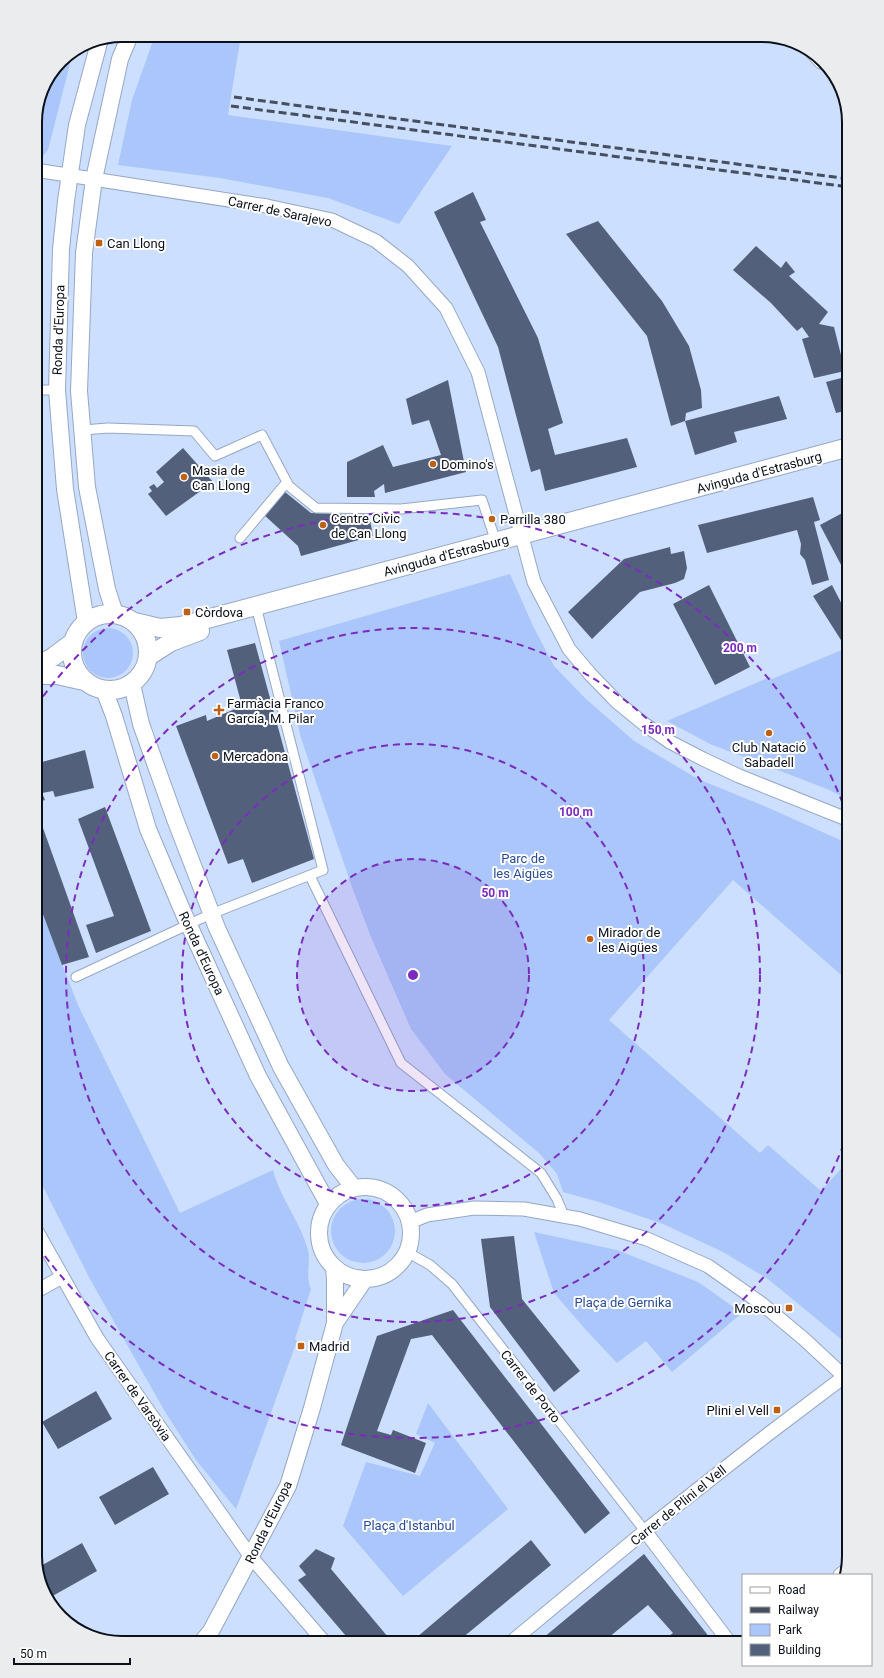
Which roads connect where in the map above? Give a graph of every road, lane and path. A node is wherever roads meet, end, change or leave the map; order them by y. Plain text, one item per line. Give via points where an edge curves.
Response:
1 (127, 42) edge
2 (98, 46) edge
3 (42, 171) edge
4 (70, 174) junction
5 (94, 179) junction
6 (42, 390) edge
7 (57, 390) junction
8 (82, 430) junction
9 (842, 449) edge
10 (842, 459) edge
11 (287, 482) junction
12 (240, 538) dead end
13 (522, 540) junction
14 (496, 542) junction
15 (115, 614) junction
16 (258, 614) junction
17 (86, 622) junction
18 (135, 622) junction
19 (73, 642) junction
20 (148, 656) junction
21 (42, 664) edge
22 (42, 675) edge
23 (84, 681) junction
24 (132, 684) junction
25 (104, 690) junction
26 (842, 817) edge
27 (310, 876) junction
28 (211, 914) junction
29 (189, 924) junction
30 (76, 977) dead end
31 (354, 1188) junction
32 (328, 1204) junction
33 (564, 1216) junction
34 (410, 1222) junction
35 (42, 1241) edge
36 (407, 1252) junction
37 (334, 1268) junction
38 (62, 1277) junction
39 (365, 1279) junction
40 (42, 1288) edge
41 (335, 1323) junction
42 (842, 1372) edge
43 (842, 1381) edge
44 (645, 1531) junction
45 (251, 1557) junction
46 (207, 1636) edge
47 (319, 1636) edge
48 (518, 1636) edge
49 (725, 1636) edge

1 - 5 street, Ronda d'Europa via 120,59
2 - 4 street, Ronda d'Europa via 77,125
3 - 4 street, Carrer de Sarajevo
4 - 5 street, Carrer de Sarajevo
4 - 7 street, Ronda d'Europa via 60,249
5 - 8 street, Ronda d'Europa via 84,253 79,391
5 - 13 street, Carrer de Sarajevo via 267,206 332,220 376,241 408,266 446,308 478,372
6 - 7 street
7 - 17 street, Ronda d'Europa via 65,489
8 - 11 street via 108,428 194,431 215,456 262,435
8 - 15 street, Ronda d'Europa via 87,487 107,589
9 - 13 main road, Avinguda d'Estrasburg via 565,524
10 - 13 main road, Avinguda d'Estrasburg
11 - 12 street
11 - 14 street via 316,508 401,509 482,500
13 - 14 main road, Avinguda d'Estrasburg
13 - 16 main road, Avinguda d'Estrasburg
13 - 26 street, Carrer de Sarajevo via 538,592 569,649 590,674 628,711 670,742 703,759
14 - 18 main road, Avinguda d'Estrasburg via 181,626 160,628
15 - 17 main road via 102,614
15 - 18 main road
16 - 20 main road, Avinguda d'Estrasburg via 190,634
16 - 27 street via 324,870
17 - 19 main road
18 - 20 main road via 146,638
19 - 21 main road
19 - 23 main road via 72,663
20 - 24 main road via 141,675
22 - 23 main road via 57,675
23 - 25 main road
24 - 25 main road via 119,690
24 - 28 street, Ronda d'Europa via 144,731 174,819
25 - 29 street, Ronda d'Europa via 148,829
27 - 28 street
27 - 33 street via 401,1063 542,1173
28 - 29 street
28 - 31 street, Ronda d'Europa via 281,1066 336,1165
29 - 30 street
29 - 32 street, Ronda d'Europa via 258,1076
31 - 32 street via 340,1194
31 - 34 street via 369,1187 389,1194 404,1209
32 - 37 street via 321,1216 319,1244
33 - 34 street via 524,1209 474,1208 428,1216
33 - 42 street via 647,1239 708,1266 762,1304
34 - 36 street via 411,1237
35 - 38 street, Carrer de Varsòvia
36 - 39 street via 390,1272 378,1278
36 - 44 street, Carrer de Porto via 430,1265 452,1284
37 - 39 street via 354,1278
37 - 41 street, Ronda d'Europa
38 - 40 street
38 - 45 street, Carrer de Varsòvia via 97,1338
39 - 41 street, Ronda d'Europa
41 - 45 street, Ronda d'Europa via 288,1486
43 - 44 street, Carrer de Plini el Vell
44 - 48 street, Carrer de Plini el Vell
44 - 49 street
45 - 46 street, Ronda d'Europa
45 - 47 street, Carrer de Varsòvia

